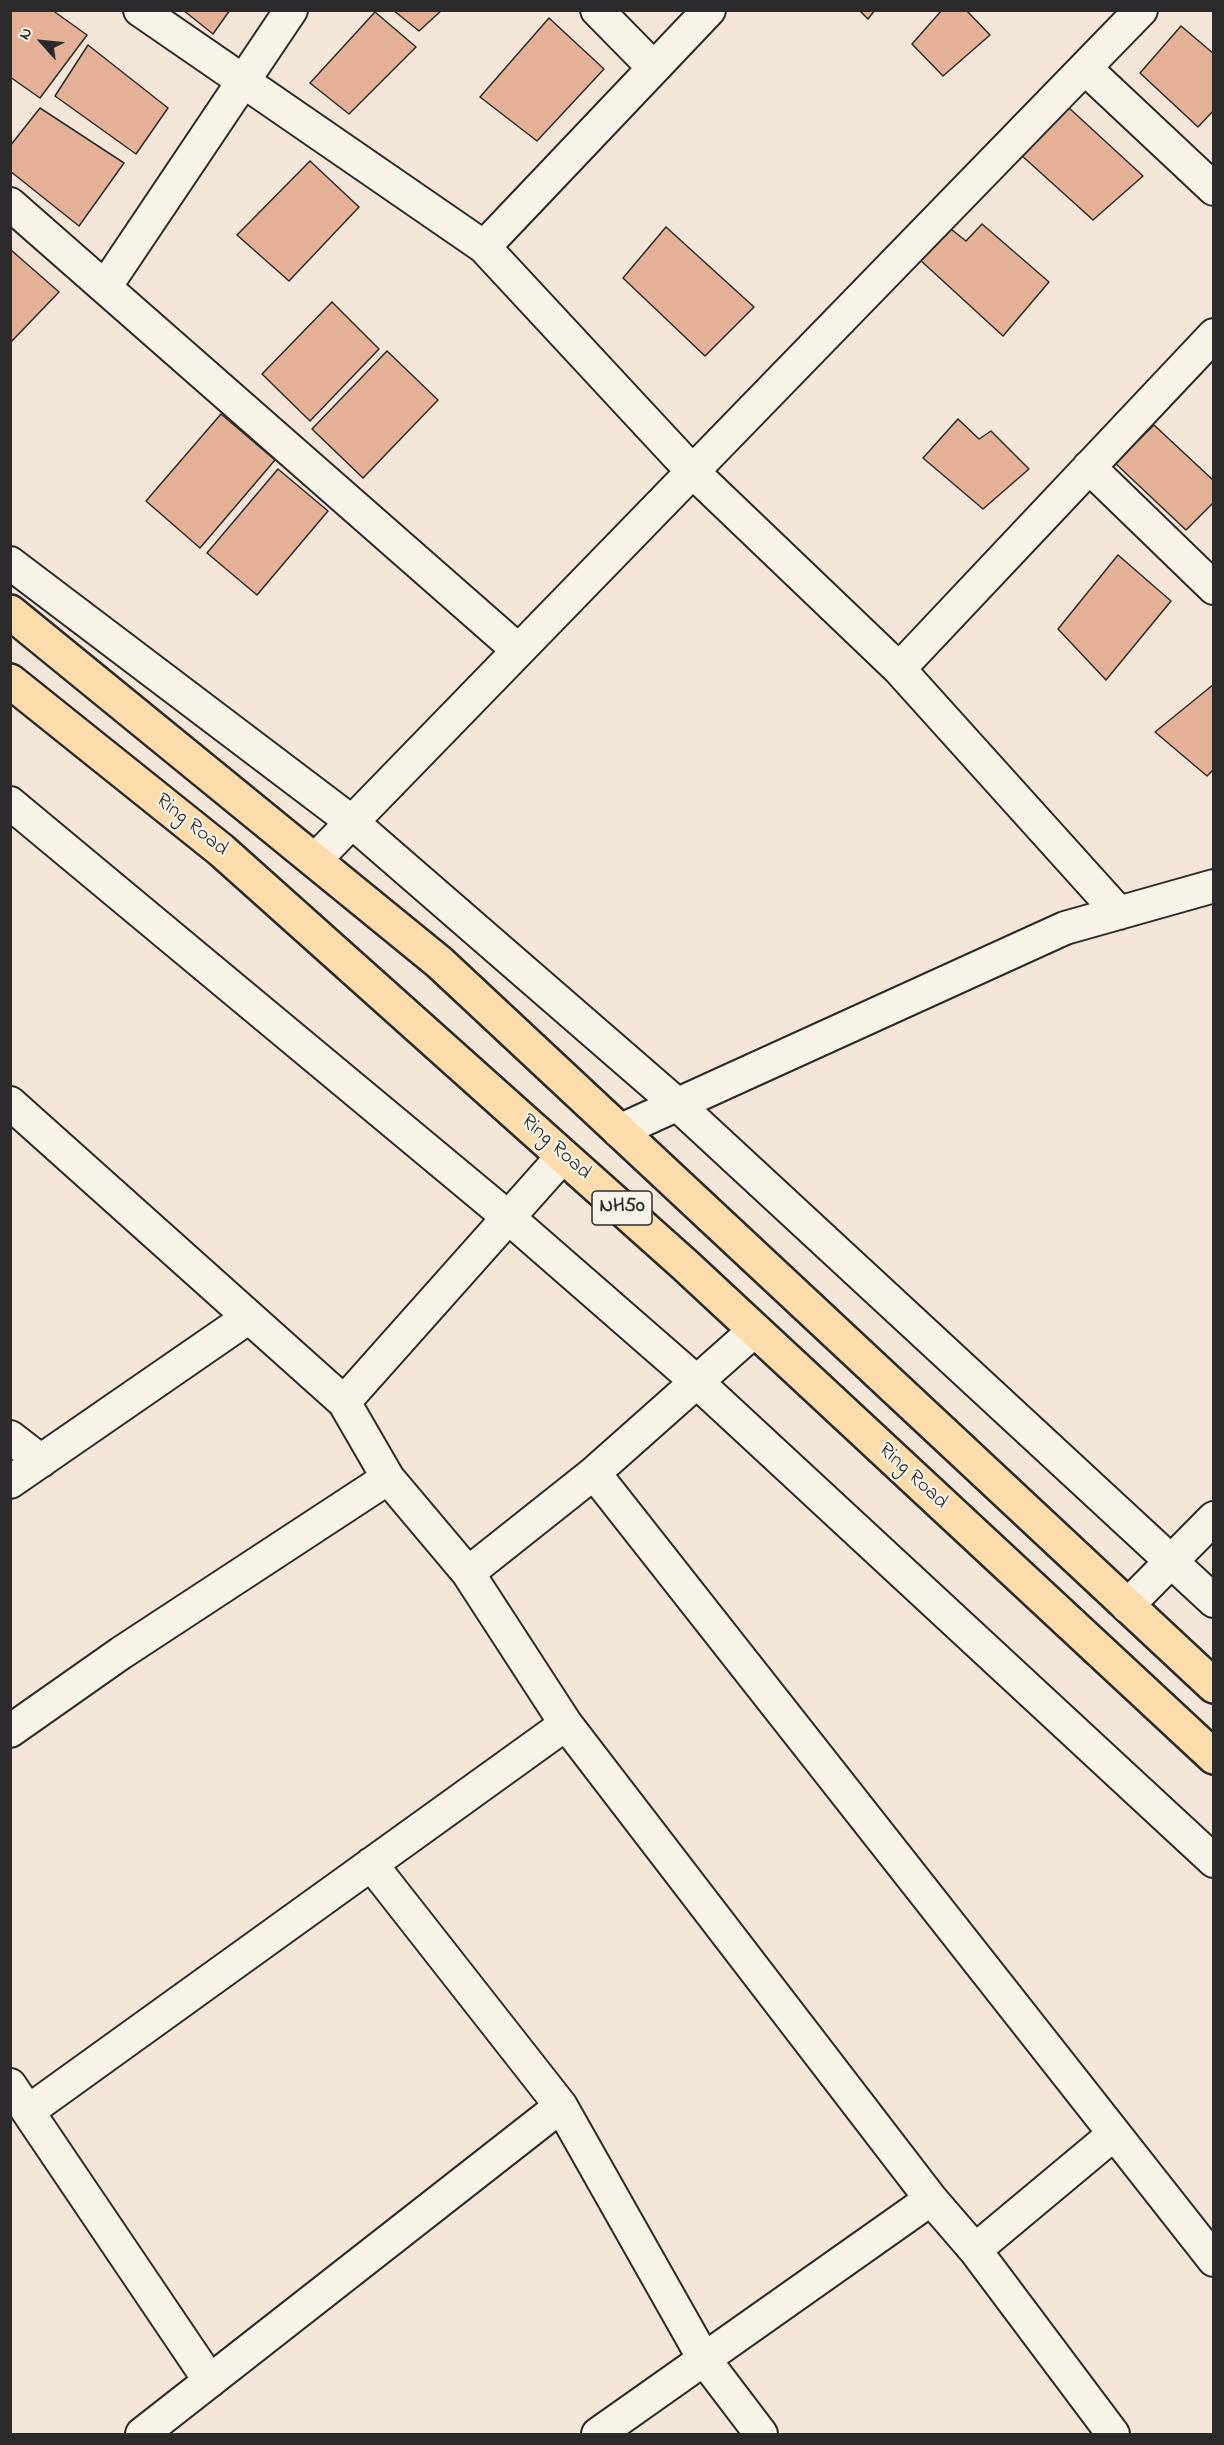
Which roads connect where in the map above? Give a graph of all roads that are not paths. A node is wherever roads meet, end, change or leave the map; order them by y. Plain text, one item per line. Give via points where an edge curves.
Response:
1 (140, 10) edge
2 (291, 10) edge
3 (597, 10) edge
4 (709, 10) edge
5 (1141, 10) edge
6 (654, 68) junction
7 (1085, 68) junction
8 (243, 79) junction
9 (1214, 189) edge
10 (10, 204) edge
11 (484, 247) junction
12 (105, 287) junction
13 (1214, 335) edge
14 (1089, 467) junction
15 (693, 472) junction
16 (10, 562) edge
17 (1214, 588) edge
18 (10, 612) edge
19 (518, 650) junction
20 (899, 669) junction
21 (10, 681) edge
22 (10, 803) edge
23 (352, 822) junction
24 (315, 860) junction
25 (1214, 886) edge
26 (1119, 913) junction
27 (10, 1103) edge
28 (678, 1105) junction
29 (620, 1131) junction
30 (564, 1156) junction
31 (509, 1218) junction
32 (249, 1317) junction
33 (755, 1330) junction
34 (697, 1382) junction
35 (344, 1402) junction
36 (10, 1437) edge
37 (41, 1461) junction
38 (594, 1473) junction
39 (388, 1478) junction
40 (10, 1482) edge
41 (1214, 1518) edge
42 (1169, 1562) junction
43 (468, 1573) junction
44 (1214, 1601) edge
45 (1127, 1606) junction
46 (1214, 1686) edge
47 (566, 1724) junction
48 (10, 1731) edge
49 (1214, 1757) edge
50 (1214, 1861) edge
51 (371, 1864) junction
52 (10, 2085) edge
53 (561, 2106) junction
54 (30, 2110) junction
55 (1114, 2134) junction
56 (931, 2199) junction
57 (975, 2250) junction
58 (1214, 2260) edge
59 (704, 2359) junction
60 (210, 2381) junction
61 (142, 2434) edge
62 (598, 2434) edge
63 (761, 2434) edge
64 (1113, 2434) edge

1 - 8 street
2 - 8 street
3 - 6 street
4 - 6 street
5 - 7 street
6 - 11 street
7 - 9 street
7 - 15 street
8 - 11 street
8 - 12 street
10 - 12 street
11 - 15 street
12 - 19 street
13 - 14 street
14 - 17 street
14 - 20 street
15 - 19 street
15 - 20 street
16 - 23 street
18 - 24 highway, NH50
19 - 23 street
20 - 26 street
21 - 30 highway, Ring Road / NH50 via 221,850
22 - 31 street
23 - 24 street
23 - 28 street
24 - 29 highway, NH50 via 439,962
25 - 26 street
26 - 28 street via 1065,928
27 - 32 street
28 - 29 street
28 - 42 street
29 - 45 highway, NH50
30 - 31 street
30 - 33 highway, Ring Road / NH50
31 - 34 street
31 - 35 street
32 - 35 street
32 - 37 street
33 - 34 street
33 - 49 highway, Ring Road / NH50
34 - 38 street
34 - 50 street
35 - 39 street
36 - 37 street
37 - 40 street
38 - 43 street
38 - 55 street
39 - 43 street
39 - 48 street
41 - 42 street
42 - 44 street
42 - 45 street
43 - 47 street
45 - 46 highway, NH50
47 - 51 street
47 - 56 street
51 - 53 street
51 - 54 street
52 - 54 street
53 - 59 street
53 - 60 street
54 - 60 street
55 - 57 street
55 - 58 street
56 - 57 street
56 - 59 street
57 - 64 street
59 - 62 street
59 - 63 street
60 - 61 street

